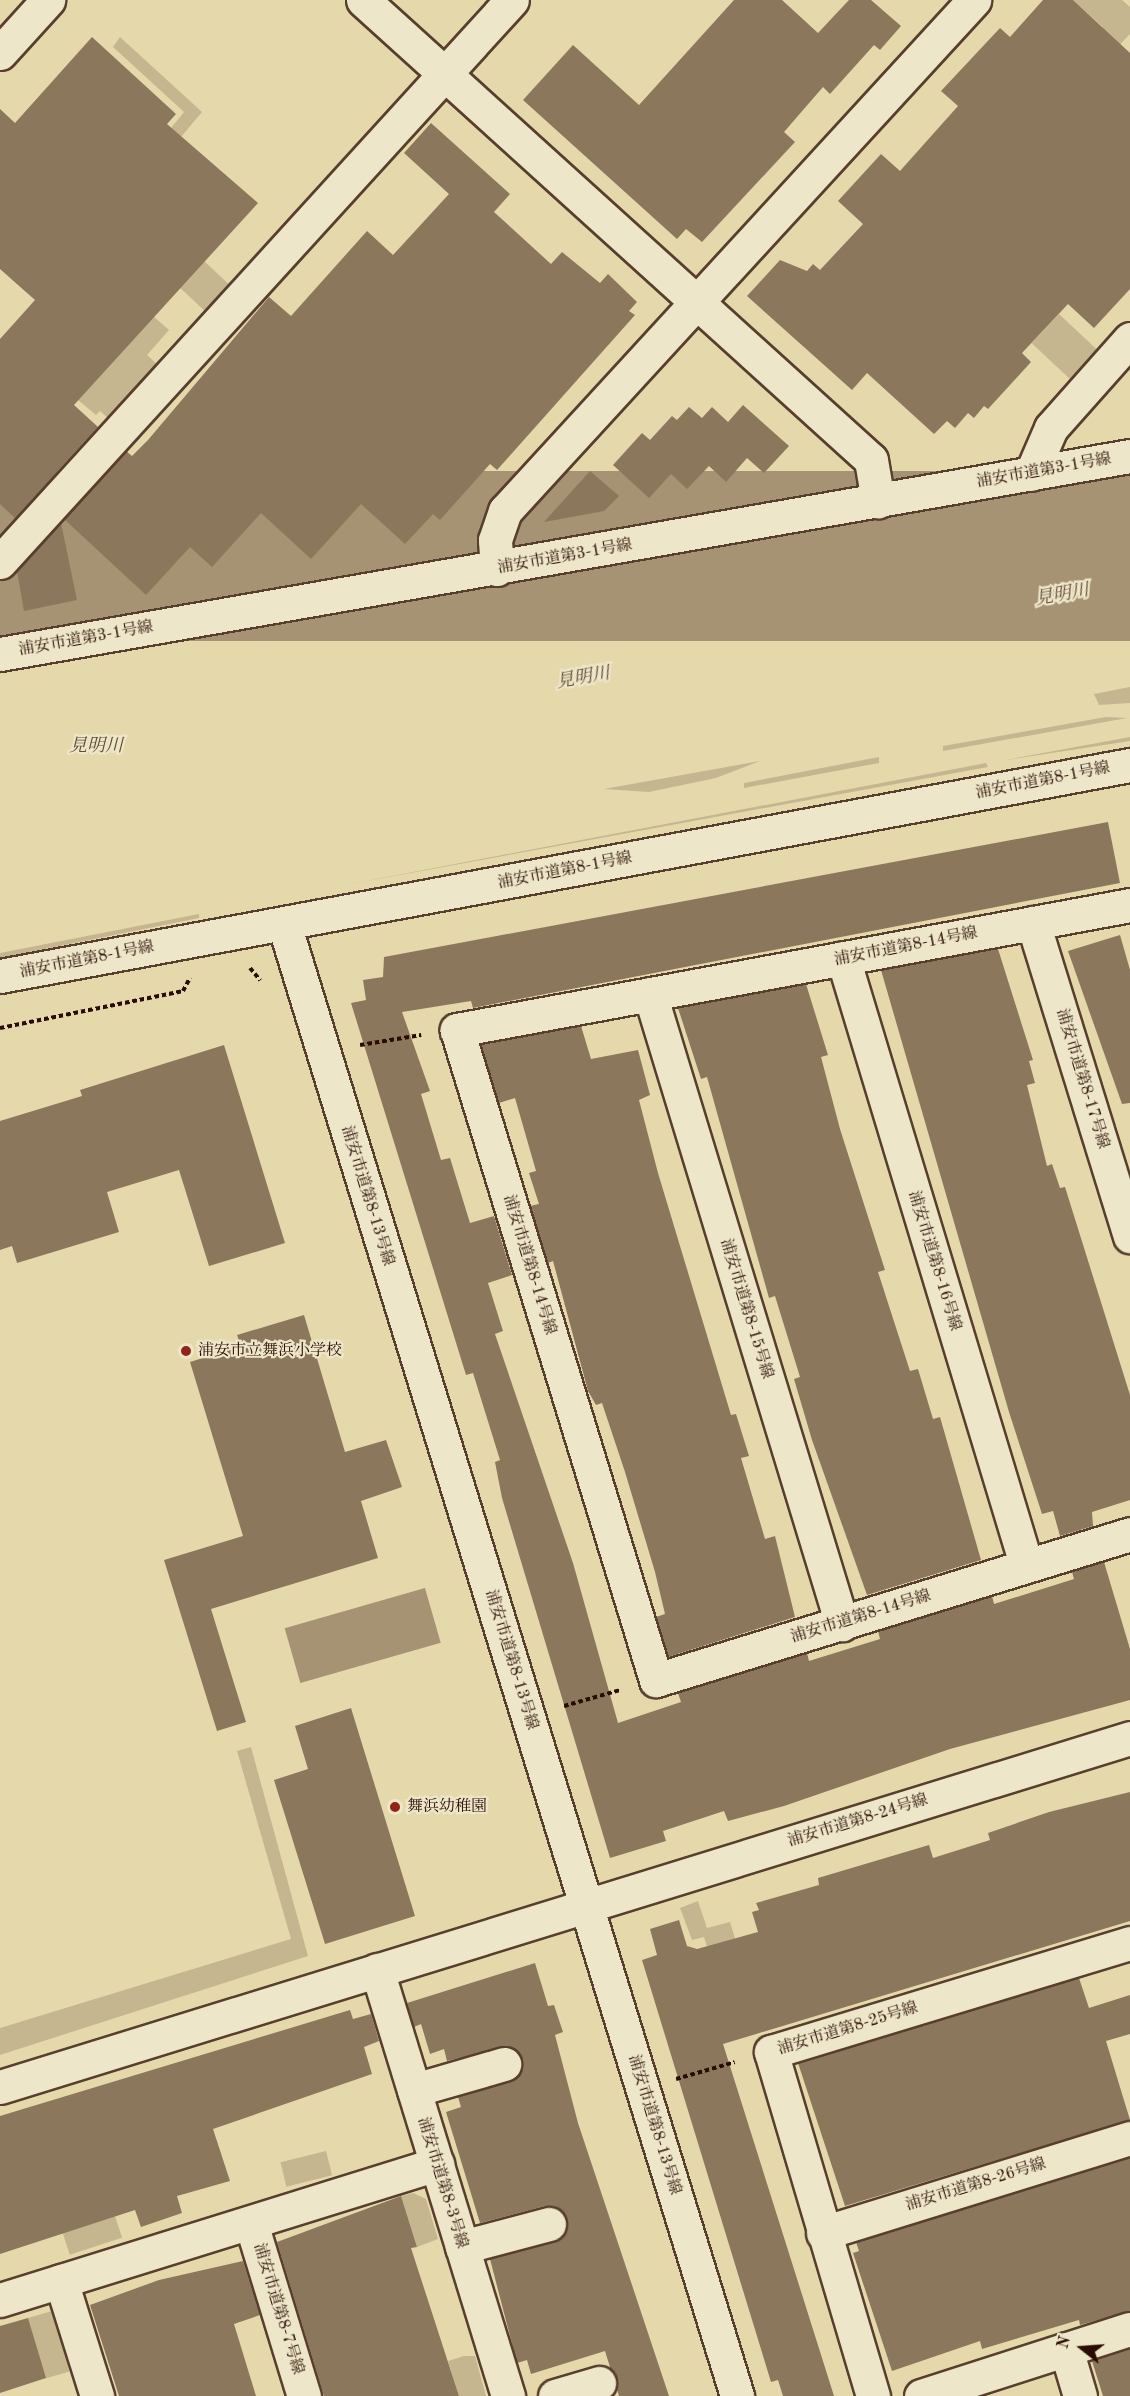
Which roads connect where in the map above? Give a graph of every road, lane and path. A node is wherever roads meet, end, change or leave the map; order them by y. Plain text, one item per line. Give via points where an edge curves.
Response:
1 (48, 0) edge
2 (363, 0) edge
3 (512, 0) edge
4 (974, 0) edge
5 (0, 53) edge
6 (445, 75) junction
7 (698, 307) junction
8 (1130, 339) edge
9 (1130, 456) edge
10 (1030, 474) junction
11 (878, 501) junction
12 (0, 562) edge
13 (497, 569) junction
14 (0, 654) edge
15 (1130, 765) edge
16 (1130, 905) edge
17 (1033, 922) junction
18 (284, 924) junction
19 (843, 958) junction
20 (246, 963) dead end
21 (193, 972) dead end
22 (0, 976) edge
23 (265, 985) dead end
24 (650, 994) junction
25 (0, 1028) edge
26 (458, 1029) junction
27 (352, 1046) dead end
28 (1130, 1236) edge
29 (1130, 1534) edge
30 (1026, 1564) junction
31 (842, 1624) junction
32 (656, 1680) junction
33 (558, 1695) dead end
34 (562, 1707) junction
35 (565, 1718) dead end
36 (1130, 1738) edge
37 (585, 1903) junction
38 (1130, 1943) edge
39 (377, 1970) junction
40 (771, 2052) junction
41 (504, 2064) dead end
42 (667, 2070) dead end
43 (670, 2081) junction
44 (0, 2087) edge
45 (414, 2090) junction
46 (674, 2092) dead end
47 (1130, 2138) edge
48 (437, 2164) junction
49 (251, 2223) junction
50 (549, 2224) dead end
51 (823, 2233) junction
52 (462, 2247) junction
53 (61, 2281) junction
54 (0, 2300) edge
55 (1130, 2329) edge
56 (1066, 2349) junction
57 (598, 2383) dead end
58 (97, 2396) edge
59 (304, 2396) edge
60 (508, 2396) edge
61 (555, 2396) edge
62 (738, 2396) edge
63 (873, 2396) edge
64 (921, 2396) edge
65 (1080, 2396) edge

1 - 5 street
2 - 6 street
3 - 6 street
4 - 7 street
6 - 7 street
6 - 12 street
7 - 11 street via 871,460
7 - 13 street via 505,511 495,540
8 - 10 street via 1051,428
9 - 10 street, 浦安市道第3-1号線
10 - 11 street, 浦安市道第3-1号線
11 - 13 street, 浦安市道第3-1号線
13 - 14 street, 浦安市道第3-1号線
15 - 18 street, 浦安市道第8-1号線
16 - 17 street, 浦安市道第8-14号線
17 - 19 street, 浦安市道第8-14号線
17 - 28 street, 浦安市道第8-17号線
18 - 22 street, 浦安市道第8-1号線
18 - 37 street, 浦安市道第8-13号線
19 - 24 street, 浦安市道第8-14号線
19 - 30 street, 浦安市道第8-16号線
20 - 23 path
21 - 25 path via 183,991
24 - 26 street, 浦安市道第8-14号線
24 - 31 street, 浦安市道第8-15号線
26 - 27 path
26 - 32 street, 浦安市道第8-14号線
29 - 30 street, 浦安市道第8-14号線
30 - 31 street, 浦安市道第8-14号線
31 - 32 street, 浦安市道第8-14号線
32 - 34 path
33 - 34 path
34 - 35 path
36 - 37 street, 浦安市道第8-24号線
37 - 39 street
37 - 62 street, 浦安市道第8-13号線
38 - 40 street, 浦安市道第8-25号線
39 - 44 street
39 - 45 street, 浦安市道第8-3号線
40 - 43 path
40 - 51 street, 浦安市道第8-25号線
41 - 45 street
42 - 43 path
43 - 46 path
45 - 48 street, 浦安市道第8-3号線
47 - 51 street, 浦安市道第8-26号線
48 - 49 street
48 - 52 street, 浦安市道第8-3号線
49 - 53 street
49 - 59 street, 浦安市道第8-7号線
50 - 52 street
51 - 63 street, 浦安市道第8-25号線
52 - 60 street, 浦安市道第8-3号線
53 - 54 street
53 - 58 street
55 - 56 street
56 - 64 street
56 - 65 street
57 - 61 street

